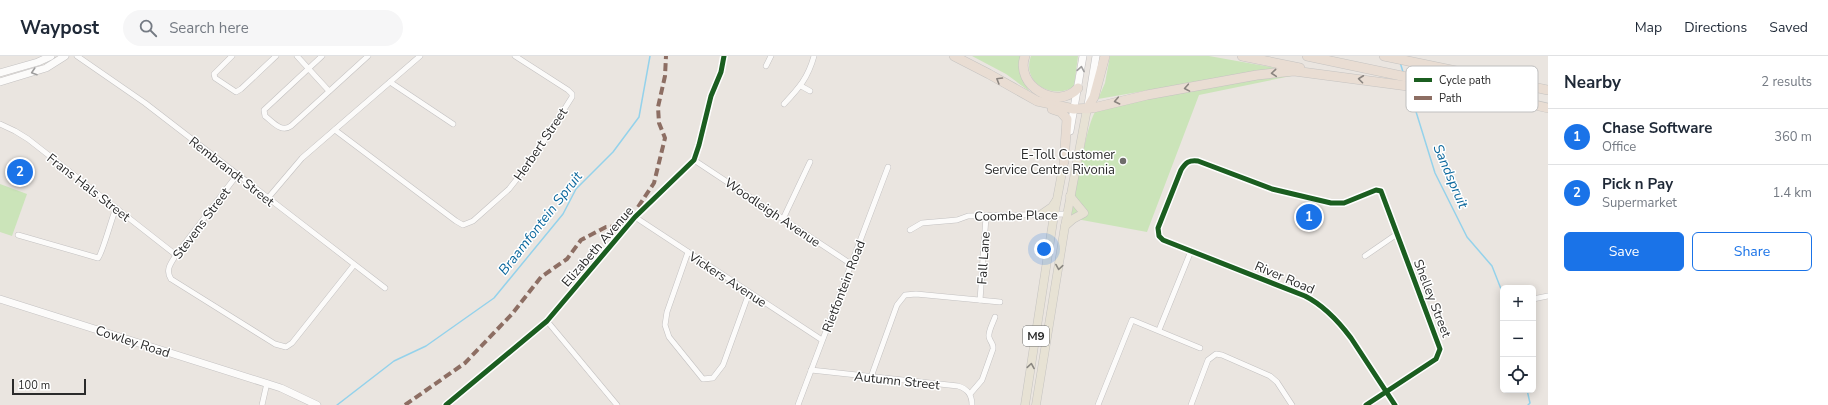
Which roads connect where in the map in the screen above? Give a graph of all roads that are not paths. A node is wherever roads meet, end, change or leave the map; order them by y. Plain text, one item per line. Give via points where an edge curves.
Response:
1 (51, 56) edge
2 (65, 56) edge
3 (77, 56) edge
4 (232, 56) edge
5 (276, 56) edge
6 (297, 56) edge
7 (322, 56) edge
8 (368, 56) edge
9 (420, 56) edge
10 (515, 56) edge
11 (724, 56) edge
12 (772, 56) edge
13 (814, 56) edge
14 (954, 56) edge
15 (1025, 56) edge
16 (1083, 56) edge
17 (1096, 56) edge
18 (1105, 56) edge
19 (1242, 56) edge
20 (1307, 56) edge
21 (1384, 56) edge
22 (1415, 58) edge
23 (766, 66) dead end
24 (1456, 66) edge
25 (308, 69) junction
26 (0, 73) edge
27 (1341, 77) junction
28 (1381, 77) junction
29 (1406, 81) edge
30 (0, 82) edge
31 (390, 82) junction
32 (802, 86) junction
33 (1078, 88) junction
34 (1538, 88) edge
35 (1548, 90) edge
36 (329, 91) junction
37 (810, 91) dead end
38 (1019, 92) junction
39 (784, 104) dead end
40 (1538, 106) edge
41 (1087, 108) junction
42 (1548, 108) edge
43 (1074, 109) junction
44 (0, 124) edge
45 (453, 124) dead end
46 (335, 130) junction
47 (694, 160) junction
48 (810, 162) dead end
49 (1064, 162) junction
50 (888, 167) dead end
51 (237, 175) junction
52 (1379, 190) joint
53 (1070, 196) junction
54 (268, 198) junction
55 (1057, 199) junction
56 (116, 208) junction
57 (1068, 214) junction
58 (1054, 215) junction
59 (1039, 216) junction
60 (635, 217) junction
61 (986, 217) junction
62 (783, 219) junction
63 (1065, 226) junction
64 (910, 230) dead end
65 (1397, 234) junction
66 (18, 235) dead end
67 (1191, 251) junction
68 (688, 252) junction
69 (176, 254) junction
70 (1365, 256) dead end
71 (851, 264) junction
72 (354, 265) junction
73 (385, 288) dead end
74 (749, 293) junction
75 (1548, 296) edge
76 (1536, 298) edge
77 (0, 299) edge
78 (980, 300) junction
79 (1000, 302) dead end
80 (995, 318) dead end
81 (547, 320) junction
82 (1159, 330) junction
83 (822, 340) junction
84 (1200, 348) dead end
85 (811, 370) junction
86 (871, 377) junction
87 (266, 383) junction
88 (1386, 392) junction
89 (970, 394) junction
90 (449, 404) edge
91 (262, 405) edge
92 (317, 405) edge
93 (617, 405) edge
94 (798, 405) edge
95 (972, 405) edge
96 (1025, 405) edge
97 (1036, 405) edge
98 (1098, 405) edge
99 (1191, 405) edge
100 (1292, 405) edge
101 (1366, 405) edge
102 (1395, 405) edge

1 - 26 street
2 -> 30 street via 46,68
3 - 51 street, Rembrandt Street via 145,103
4 - 5 street via 214,74 215,78 236,92
6 - 25 street
7 - 25 street
8 - 36 street
9 - 31 street
10 - 46 street, Herbert Street via 568,90 572,96 521,175 483,213 468,224 456,221
11 - 47 street, Elizabeth Avenue
12 - 23 street
13 - 32 street
38 -> 14 highway
15 - 33 highway via 1024,75 1030,85 1039,92 1063,97
33 -> 16 street, M9
17 - 41 street, M9
18 - 41 highway via 1094,97
19 - 27 highway
20 - 28 highway
21 - 22 highway
22 - 24 highway
25 - 36 street
25 - 36 street via 265,108 265,116 280,128 286,129
28 -> 27 highway
27 -> 41 highway via 1294,71 1268,73
28 - 29 highway
31 - 45 street
31 - 46 street
32 - 37 street
32 - 39 street
33 - 43 street, M9
34 - 35 highway
38 - 43 highway via 1043,104
38 - 49 highway via 1036,105 1058,110 1065,116 1067,124
40 - 42 highway
41 - 43 highway
41 - 53 main road, M9
43 - 49 street, M9
44 - 56 street, Frans Hals Street via 28,139
46 - 54 street via 302,158
47 - 60 street, Elizabeth Avenue
47 - 62 street, Woodleigh Avenue
48 - 62 street
49 - 55 main road, M9
50 - 71 street, Rietfontein Road
51 - 54 street, Rembrandt Street
51 - 69 street, Stevens Street
52 - 65 street, Shelley Street
52 - 67 street, River Road via 1344,203 1331,203 1272,189 1198,161 1190,161 1184,166 1157,231 1163,240
53 - 57 main road, M9
53 - 63 main road via 1084,213 1073,218
54 - 72 street, Rembrandt Street
55 - 58 main road, M9
55 - 59 main road via 1052,207
56 - 66 street via 102,254 98,258
56 - 69 street, Frans Hals Street
57 - 58 street, Coombe Place
57 - 63 main road, M9
58 - 59 street, Coombe Place
96 -> 58 main road, M9
59 - 61 street, Coombe Place
60 - 68 street, Vickers Avenue
60 - 81 street, Elizabeth Avenue
61 - 64 street, Coombe Place via 922,223
61 - 78 street, Fall Lane
62 - 71 street, Woodleigh Avenue
63 -> 97 main road, M9
65 - 70 street
65 - 88 street, Shelley Street via 1440,349 1436,358
67 - 82 street
67 - 88 street, River Road via 1315,301 1345,330
68 - 74 street, Vickers Avenue
68 - 74 street via 665,325 672,341 703,380 713,378 724,365
69 - 72 street, Stevens Street via 168,273 171,279 282,347 292,343
71 - 83 street, Rietfontein Road
72 - 73 street, Rembrandt Street
74 - 83 street, Vickers Avenue
75 - 76 street
77 - 87 street, Cowley Road
78 - 79 street
78 - 86 street via 905,295 899,300
80 - 89 street via 989,334 993,349 982,380
81 - 90 street, Elizabeth Avenue
81 - 93 street
82 - 84 street
82 - 98 street via 1132,320
83 - 85 street, Rietfontein Road
85 - 86 street, Autumn Street
85 - 94 street, Rietfontein Road
86 - 89 street, Autumn Street via 958,386
87 - 91 street
87 - 92 street, Cowley Road
88 - 101 street, Shelley Street
88 - 102 street, River Road
89 - 95 street
99 - 100 street via 1208,360 1213,355 1222,355 1270,376

